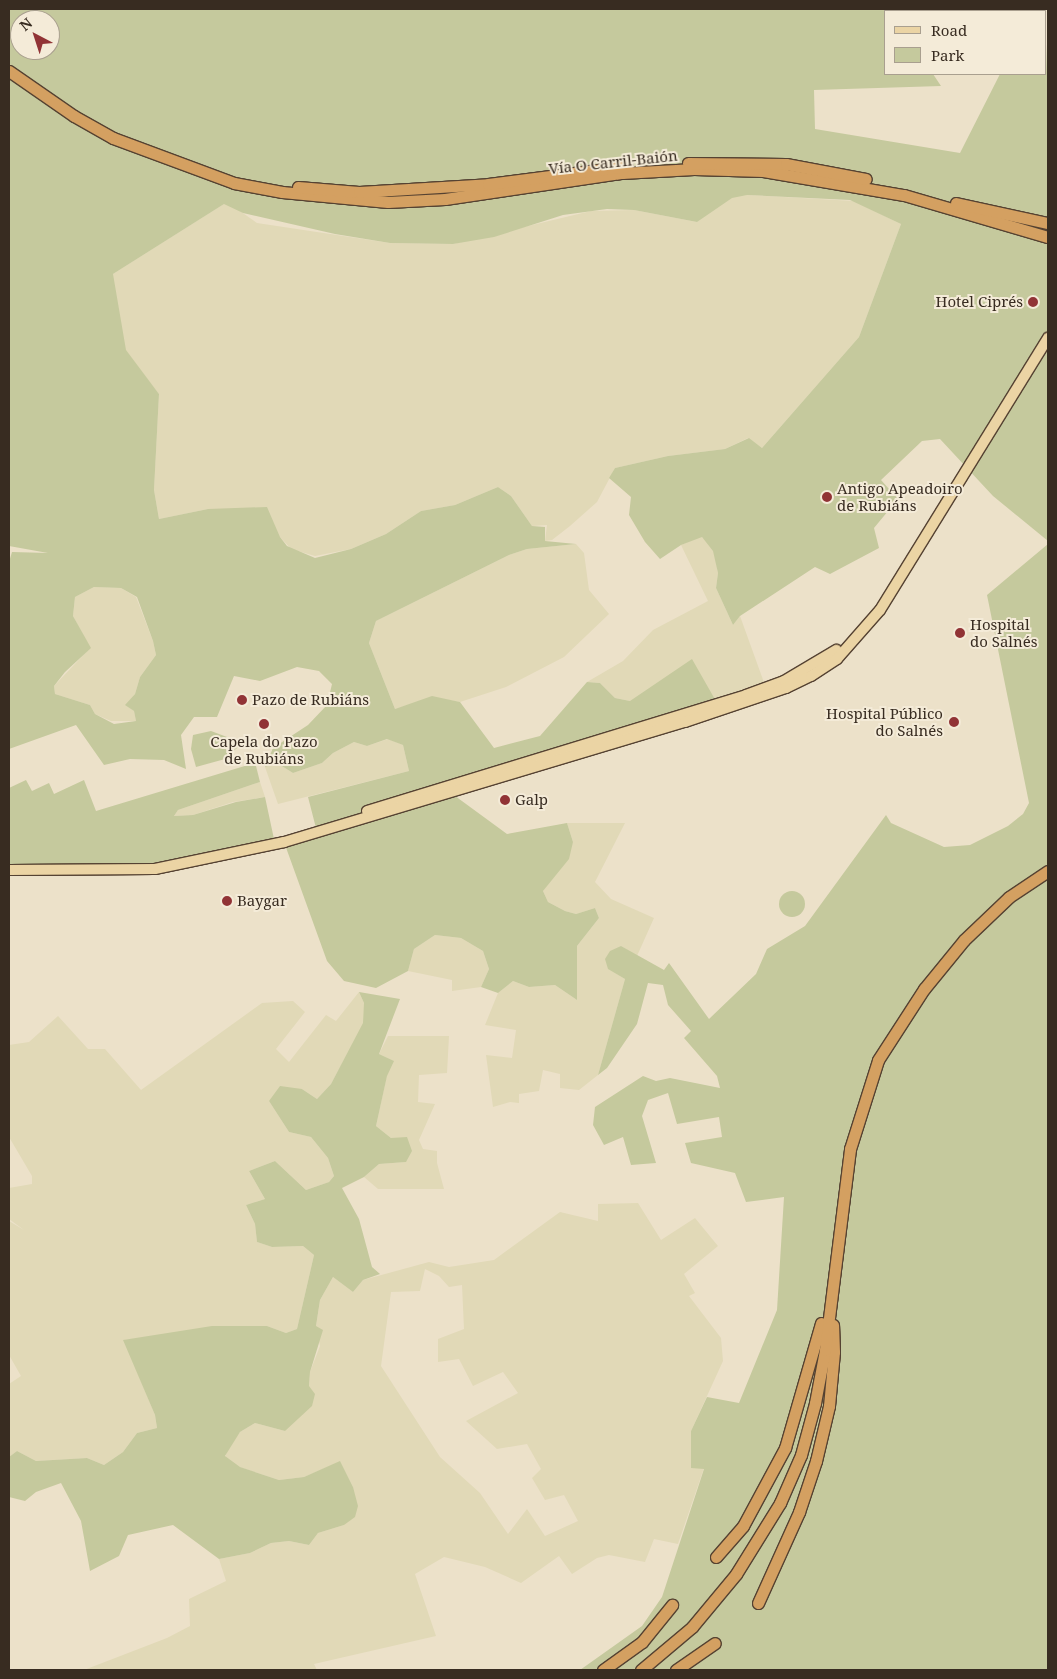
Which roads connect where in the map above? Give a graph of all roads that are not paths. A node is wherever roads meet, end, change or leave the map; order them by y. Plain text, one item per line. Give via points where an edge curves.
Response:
1 (9, 72) edge
2 (207, 174) junction
3 (1047, 223) edge
4 (1044, 236) edge
5 (1048, 338) edge
6 (9, 870) edge
7 (1048, 871) edge
8 (831, 1283) junction
9 (716, 1557) dead end
10 (758, 1604) dead end
11 (672, 1605) dead end
12 (715, 1643) dead end
13 (603, 1670) edge
14 (641, 1670) edge
15 (676, 1670) edge

1 - 2 highway, Vía O Carril-Baión via 113,138
2 - 3 highway, Vía O Carril-Baión via 235,181 359,192 488,184 598,168 704,162 786,164 856,176
2 - 4 highway, Vía O Carril-Baión via 282,192 388,202 445,199 622,173 694,169 763,171 855,184 904,195
5 - 6 main road via 861,635 837,658 786,688 685,722 284,842 155,869
7 - 8 highway via 1009,897 964,940 924,989 878,1060 850,1149
8 - 9 highway via 785,1448 743,1526
8 - 10 highway via 834,1352 823,1434 799,1512
8 - 14 highway via 816,1403 801,1455 780,1502 755,1547 715,1600 692,1627
11 - 13 highway via 642,1642
12 - 15 highway

